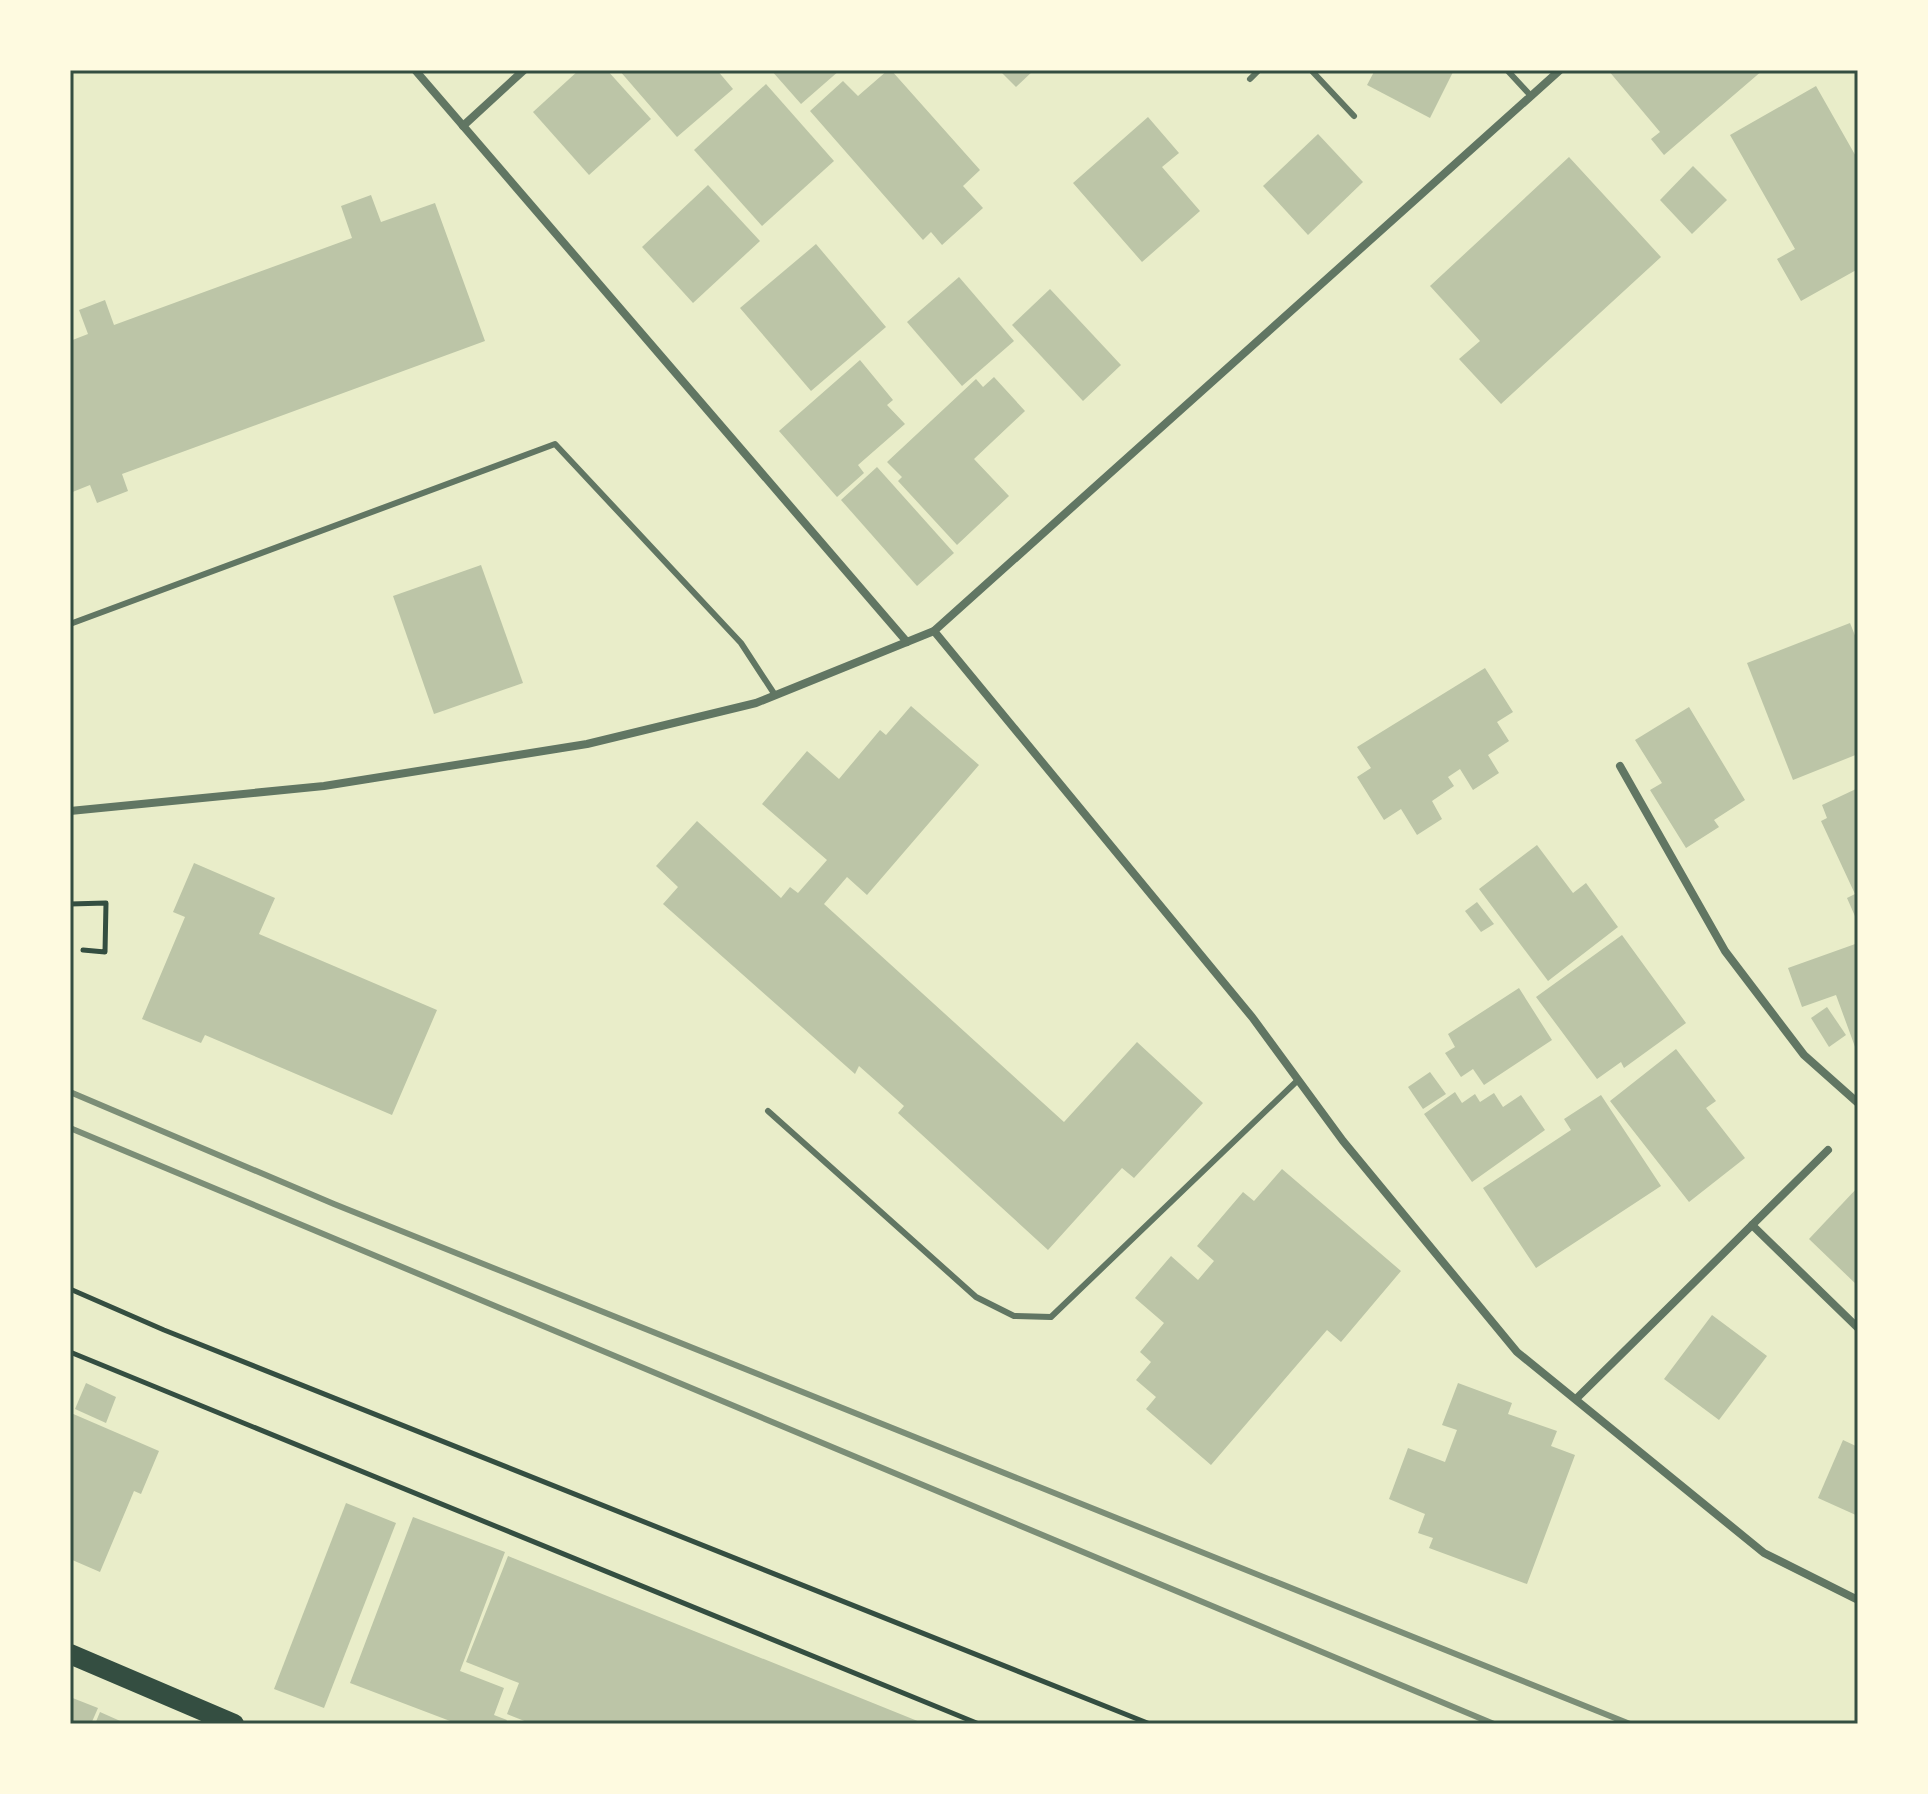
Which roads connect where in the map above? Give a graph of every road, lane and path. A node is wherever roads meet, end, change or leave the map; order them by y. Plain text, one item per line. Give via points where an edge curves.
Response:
1 (415, 70) edge
2 (524, 70) edge
3 (1259, 70) edge
4 (1311, 70) edge
5 (1507, 70) edge
6 (1560, 70) edge
7 (1250, 79) dead end
8 (1531, 96) junction
9 (1354, 116) dead end
10 (463, 126) junction
11 (70, 624) edge
12 (934, 631) junction
13 (907, 642) junction
14 (775, 695) junction
15 (1620, 766) dead end
16 (70, 811) edge
17 (70, 904) edge
18 (83, 950) dead end
19 (1298, 1080) junction
20 (1858, 1103) edge
21 (768, 1111) dead end
22 (1828, 1150) dead end
23 (1752, 1225) junction
24 (70, 1289) edge
25 (1858, 1328) edge
26 (70, 1352) edge
27 (1576, 1399) junction
28 (1858, 1600) edge
29 (70, 1654) edge
30 (234, 1724) edge
31 (979, 1724) edge
32 (1150, 1724) edge

1 - 10 street
2 - 10 street
3 - 7 lane
4 - 9 lane
5 - 8 lane
6 - 8 street
8 - 12 street
10 - 13 street
11 - 14 lane via 555,444 741,643
12 - 13 street
12 - 19 street
13 - 14 street
14 - 16 street via 587,744 324,786
15 - 20 street via 1725,951 1804,1055
17 - 18 path via 106,903 105,952
19 - 21 lane via 1051,1317 1014,1316 976,1297
19 - 27 street via 1517,1352
22 - 23 street
23 - 25 street
23 - 27 street
24 - 32 path
26 - 31 path
27 - 28 street via 1764,1553
29 - 30 main road

